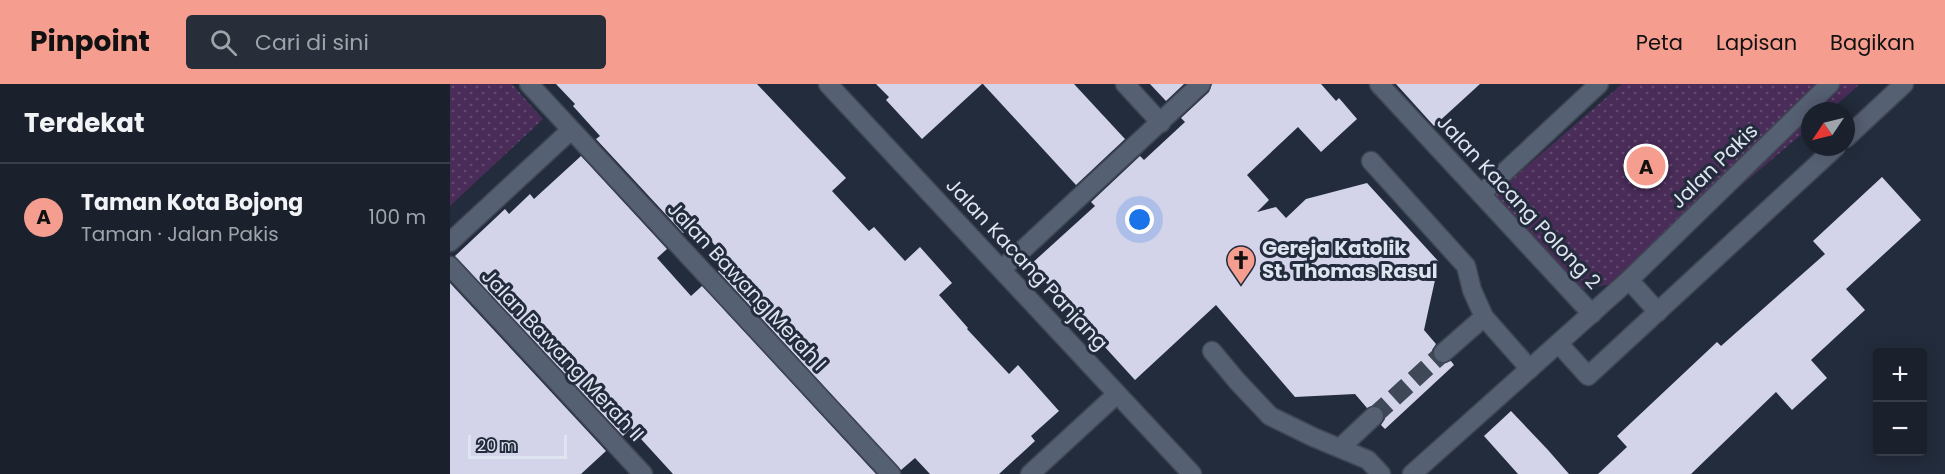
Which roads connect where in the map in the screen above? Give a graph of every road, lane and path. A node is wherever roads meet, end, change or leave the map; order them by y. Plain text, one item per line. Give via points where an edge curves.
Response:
1 (529, 84) edge
2 (828, 84) edge
3 (1125, 84) edge
4 (1201, 84) edge
5 (1379, 84) edge
6 (1599, 84) edge
7 (1830, 84) edge
8 (1904, 84) edge
9 (1161, 123) junction
10 (571, 130) junction
11 (1855, 130) edge
12 (1826, 156) edge
13 (1371, 161) dead end
14 (1481, 194) junction
15 (450, 242) edge
16 (450, 266) edge
17 (1002, 269) junction
18 (1629, 280) junction
19 (1658, 312) junction
20 (1592, 314) junction
21 (1484, 316) junction
22 (1558, 344) junction
23 (1212, 351) dead end
24 (1443, 353) tunnel mouth
25 (1530, 369) junction
26 (1117, 394) junction
27 (1374, 416) tunnel mouth
28 (1340, 448) junction
29 (644, 474) edge
30 (891, 474) edge
31 (1030, 474) edge
32 (1192, 474) edge
33 (1381, 474) edge
34 (1412, 474) edge

1 - 10 street, Jalan Bawang Merah I
2 - 17 street, Jalan Kacang Panjang
3 - 9 street
4 - 9 street
5 - 14 street, Jalan Kacang Polong 2
6 - 14 street
7 - 18 street, Jalan Pakis
8 - 11 street
9 - 17 street
10 - 15 street
10 - 30 street, Jalan Bawang Merah I
12 - 19 street
13 - 21 street via 1466,266
14 - 20 street, Jalan Kacang Polong 2
16 - 29 street, Jalan Bawang Merah II
17 - 26 street, Jalan Kacang Panjang
18 - 19 street
18 - 20 street, Jalan Kacang Polong 2
19 - 22 street via 1588,376
20 - 22 street
21 - 24 street
21 - 25 street
22 - 25 street
23 - 28 street via 1270,416
25 - 34 street
26 - 31 street
26 - 32 street, Jalan Kacang Panjang
27 - 28 street
28 - 33 street via 1368,460

